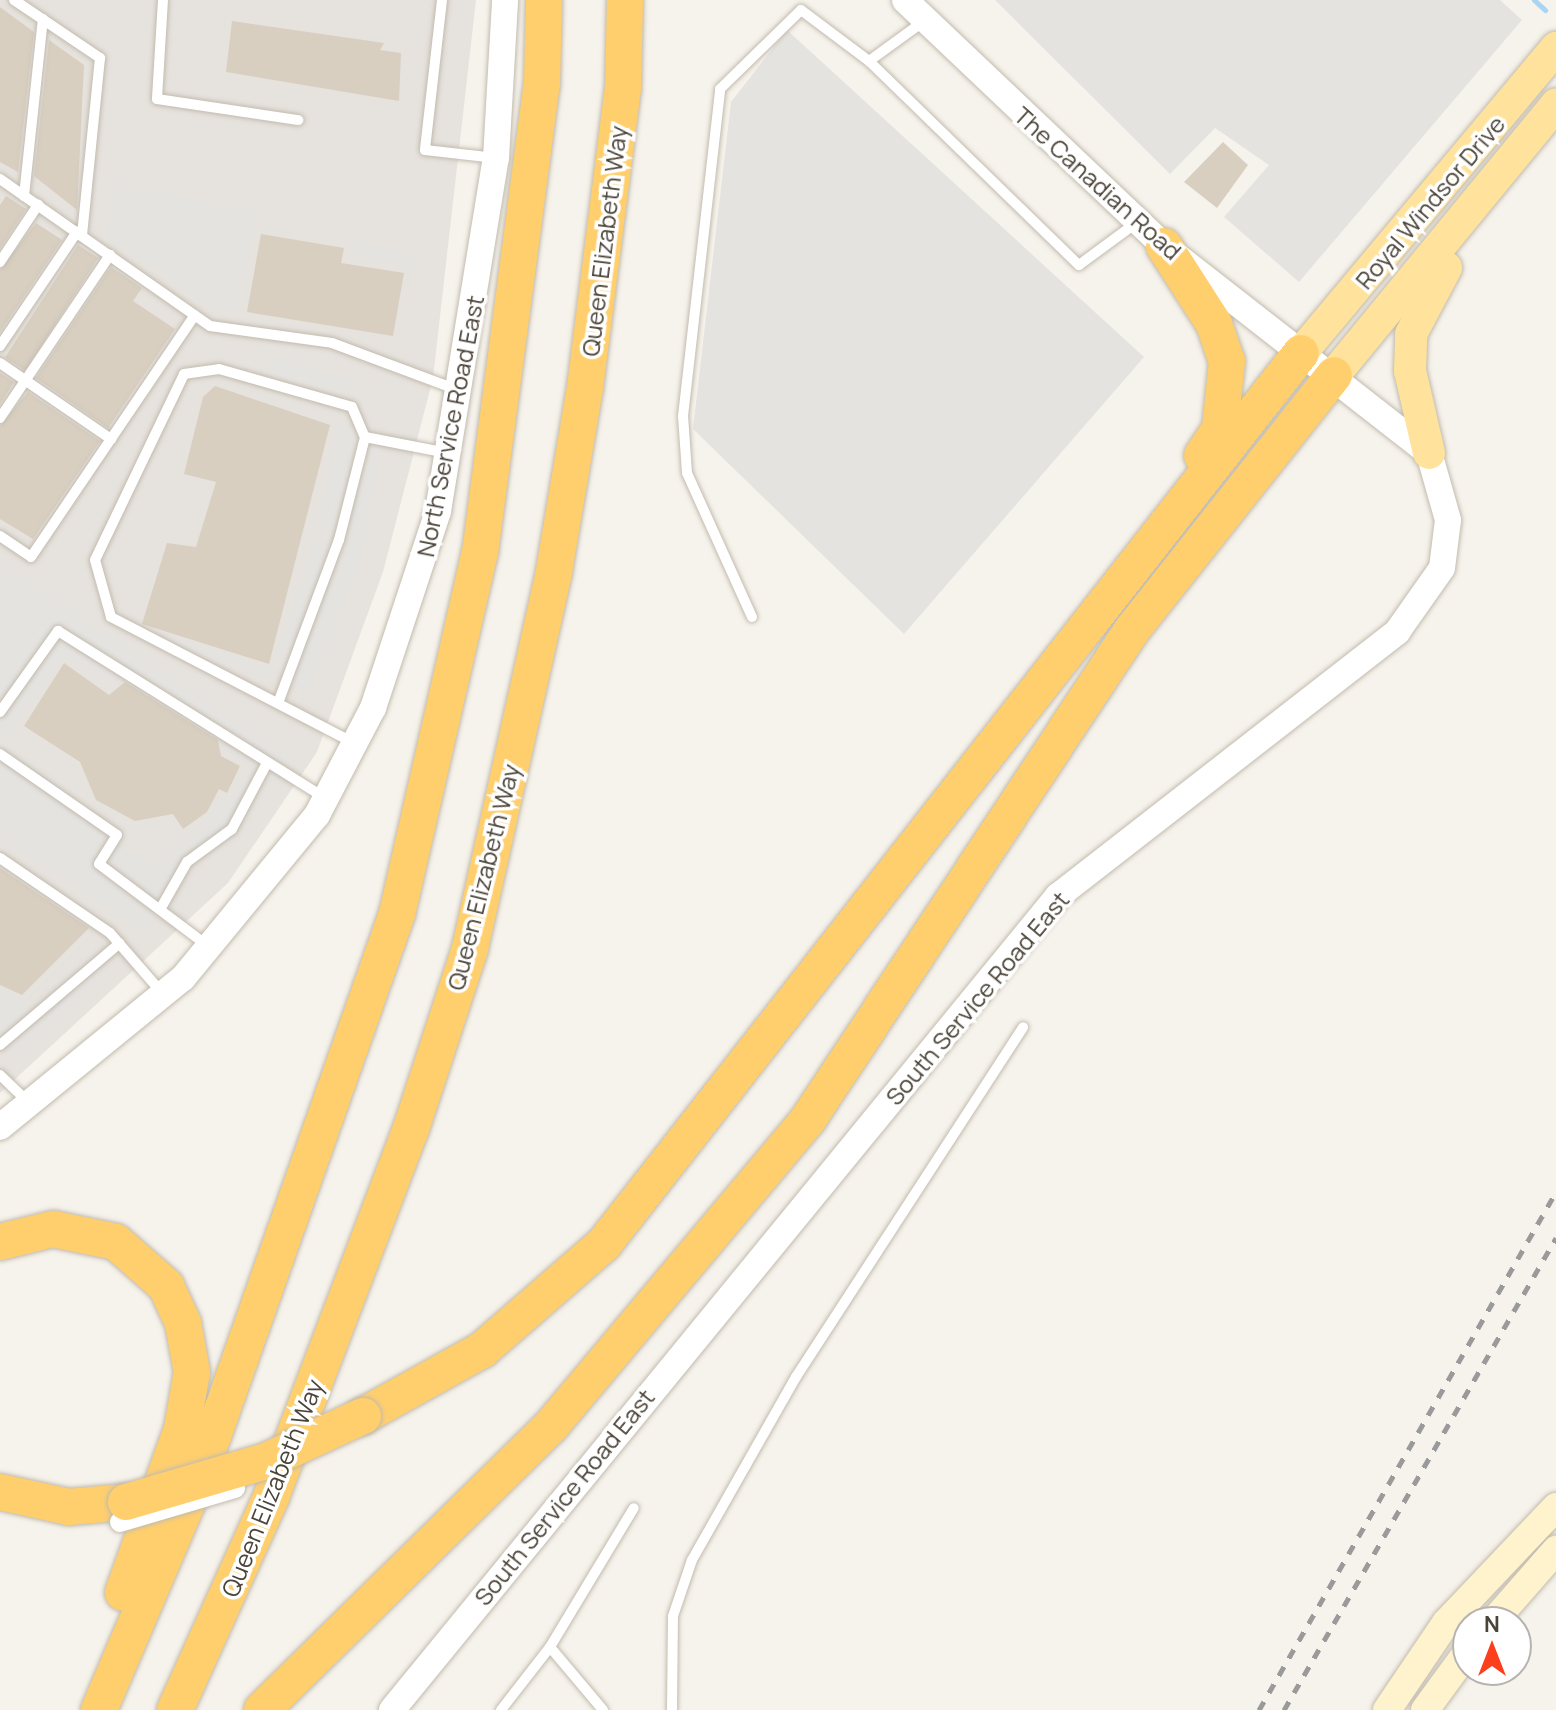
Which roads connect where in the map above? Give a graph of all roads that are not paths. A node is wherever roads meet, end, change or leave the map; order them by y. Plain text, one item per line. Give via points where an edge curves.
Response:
1 (14, 0) edge
2 (163, 0) edge
3 (442, 0) edge
4 (505, 0) edge
5 (544, 0) edge
6 (625, 0) edge
7 (905, 0) edge
8 (43, 19) junction
9 (924, 21) junction
10 (1556, 48) edge
11 (869, 61) junction
12 (1556, 105) edge
13 (298, 120) dead end
14 (1529, 142) junction
15 (496, 158) junction
16 (2, 184) edge
17 (24, 196) junction
18 (38, 205) junction
19 (79, 234) junction
20 (1151, 234) junction
21 (110, 255) junction
22 (0, 262) edge
23 (195, 315) junction
24 (0, 346) edge
25 (1301, 353) junction
26 (0, 363) edge
27 (1334, 375) junction
28 (25, 380) junction
29 (459, 391) junction
30 (0, 418) edge
31 (365, 437) junction
32 (111, 439) junction
33 (1429, 453) junction
34 (448, 454) junction
35 (0, 536) edge
36 (1155, 540) junction
37 (752, 617) dead end
38 (278, 703) junction
39 (0, 712) edge
40 (355, 743) junction
41 (0, 754) edge
42 (267, 763) junction
43 (326, 798) junction
44 (0, 858) edge
45 (162, 906) junction
46 (120, 943) junction
47 (209, 947) junction
48 (163, 994) junction
49 (1023, 1027) dead end
50 (0, 1045) edge
51 (0, 1075) edge
52 (27, 1101) junction
53 (0, 1127) edge
54 (0, 1242) edge
55 (0, 1492) edge
56 (634, 1508) dead end
57 (1551, 1522) edge
58 (1556, 1550) edge
59 (1507, 1606) edge
60 (550, 1647) junction
61 (1452, 1673) edge
62 (73, 1710) edge
63 (99, 1710) edge
64 (175, 1710) edge
65 (262, 1710) edge
66 (392, 1710) edge
67 (501, 1710) edge
68 (603, 1710) edge
69 (672, 1710) edge
70 (1387, 1710) edge
71 (1425, 1710) edge

1 - 8 lane
2 - 13 lane via 157,99
3 - 15 lane via 425,150
4 - 15 street, North Service Road East
5 - 63 highway via 542,83 480,553 397,914 200,1473
6 - 64 highway, Queen Elizabeth Way via 623,89 585,388 554,571 470,948 411,1129 271,1497
7 - 9 street, The Canadian Road
8 - 17 lane
8 - 19 lane via 100,58
9 - 11 lane
9 - 20 street, The Canadian Road
10 - 25 main road, Royal Windsor Drive
11 - 20 lane via 1079,265
11 - 37 lane via 801,10 720,89 711,121 683,416 687,473
12 - 14 main road, Royal Windsor Drive
14 - 27 main road, Royal Windsor Drive
14 - 33 main road via 1523,167 1434,285 1411,334 1410,371
15 - 29 street, North Service Road East
16 - 17 lane
17 - 18 lane
18 - 19 lane
18 - 22 lane
19 - 21 lane
19 - 24 lane
20 - 25 street, The Canadian Road
20 - 36 highway via 1214,324 1227,361 1228,399 1220,429
21 - 23 lane
21 - 28 lane
23 - 29 lane via 210,326 332,343
23 - 32 lane
25 - 27 street
25 - 36 highway
26 - 28 lane
27 - 33 street
27 - 65 highway via 1132,630 801,1129 551,1426
28 - 30 lane
28 - 32 lane
29 - 34 street, North Service Road East
31 - 34 lane
31 - 38 lane via 334,554
31 - 38 lane via 352,407 219,369 184,374 95,560 111,617
32 - 35 lane via 31,557
33 - 66 street, South Service Road East via 1448,520 1442,568 1425,602 1285,726 1058,896
34 - 40 street, North Service Road East via 414,601
36 - 55 highway, bridge via 604,1244 482,1350 363,1426 123,1512
38 - 40 lane
39 - 42 lane via 58,631 121,672 133,671
40 - 43 street, North Service Road East
41 - 45 lane via 117,835 99,864
42 - 43 lane
42 - 45 lane via 232,829 187,862
43 - 47 street, North Service Road East
44 - 46 lane
45 - 47 lane
46 - 48 lane
46 - 50 lane
47 - 48 street, North Service Road East
48 - 52 street, North Service Road East
49 - 69 lane via 796,1377 692,1560 673,1616
51 - 52 lane
52 - 53 street, North Service Road East
54 - 62 highway via 63,1229 116,1242 166,1286 192,1372 182,1429 133,1569
56 - 60 lane
57 - 70 main road via 1446,1623
58 - 59 main road
60 - 67 lane
60 - 68 lane
61 - 71 main road

